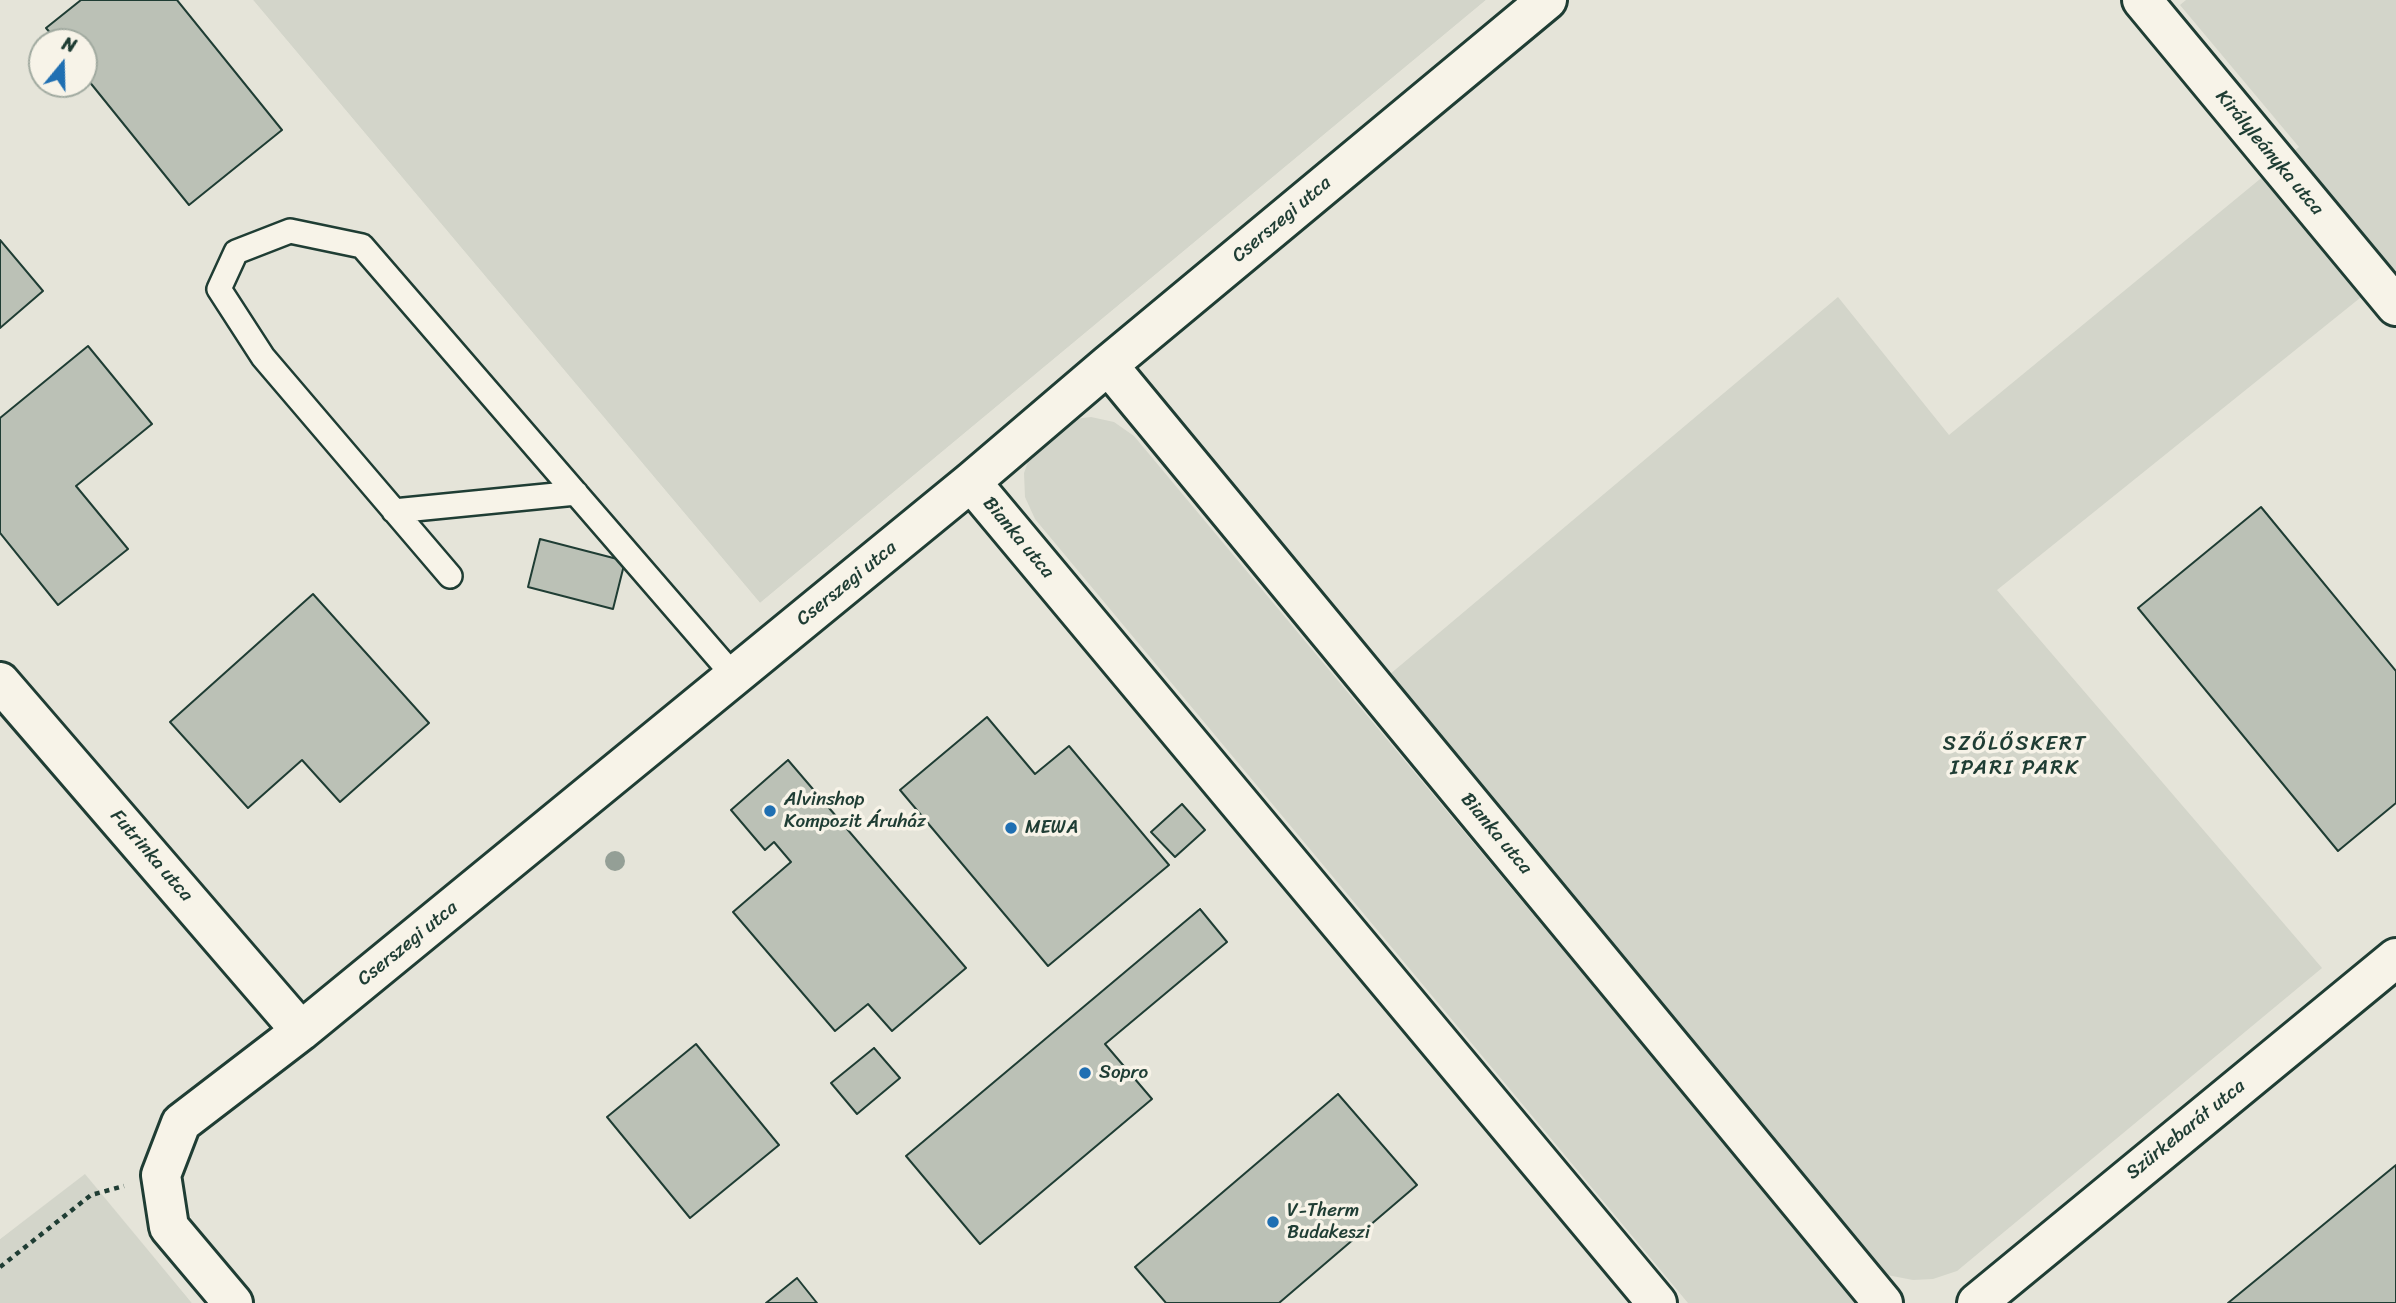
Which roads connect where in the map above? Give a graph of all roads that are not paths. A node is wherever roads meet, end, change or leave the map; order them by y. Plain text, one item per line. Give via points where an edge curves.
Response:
1 (1547, 0) edge
2 (2142, 0) edge
3 (2396, 306) edge
4 (1108, 365) junction
5 (971, 482) junction
6 (576, 493) junction
7 (394, 511) junction
8 (450, 576) dead end
9 (734, 676) junction
10 (0, 682) edge
11 (2396, 958) edge
12 (301, 1031) junction
13 (233, 1303) edge
14 (1657, 1303) edge
15 (1883, 1303) edge
16 (1977, 1303) edge

1 - 4 street, Cserszegi utca
2 - 3 street, Királyleányka utca
4 - 5 street, Cserszegi utca
4 - 15 street, Bianka utca
5 - 9 street, Cserszegi utca
5 - 14 street, Bianka utca
6 - 7 lane
6 - 7 lane via 362,246 290,231 236,252 219,289 263,357
6 - 9 lane
7 - 8 lane
9 - 12 street, Cserszegi utca
10 - 12 street, Futrinka utca
11 - 16 street, Szürkebarát utca
12 - 13 street, Cserszegi utca via 181,1123 161,1175 169,1227

